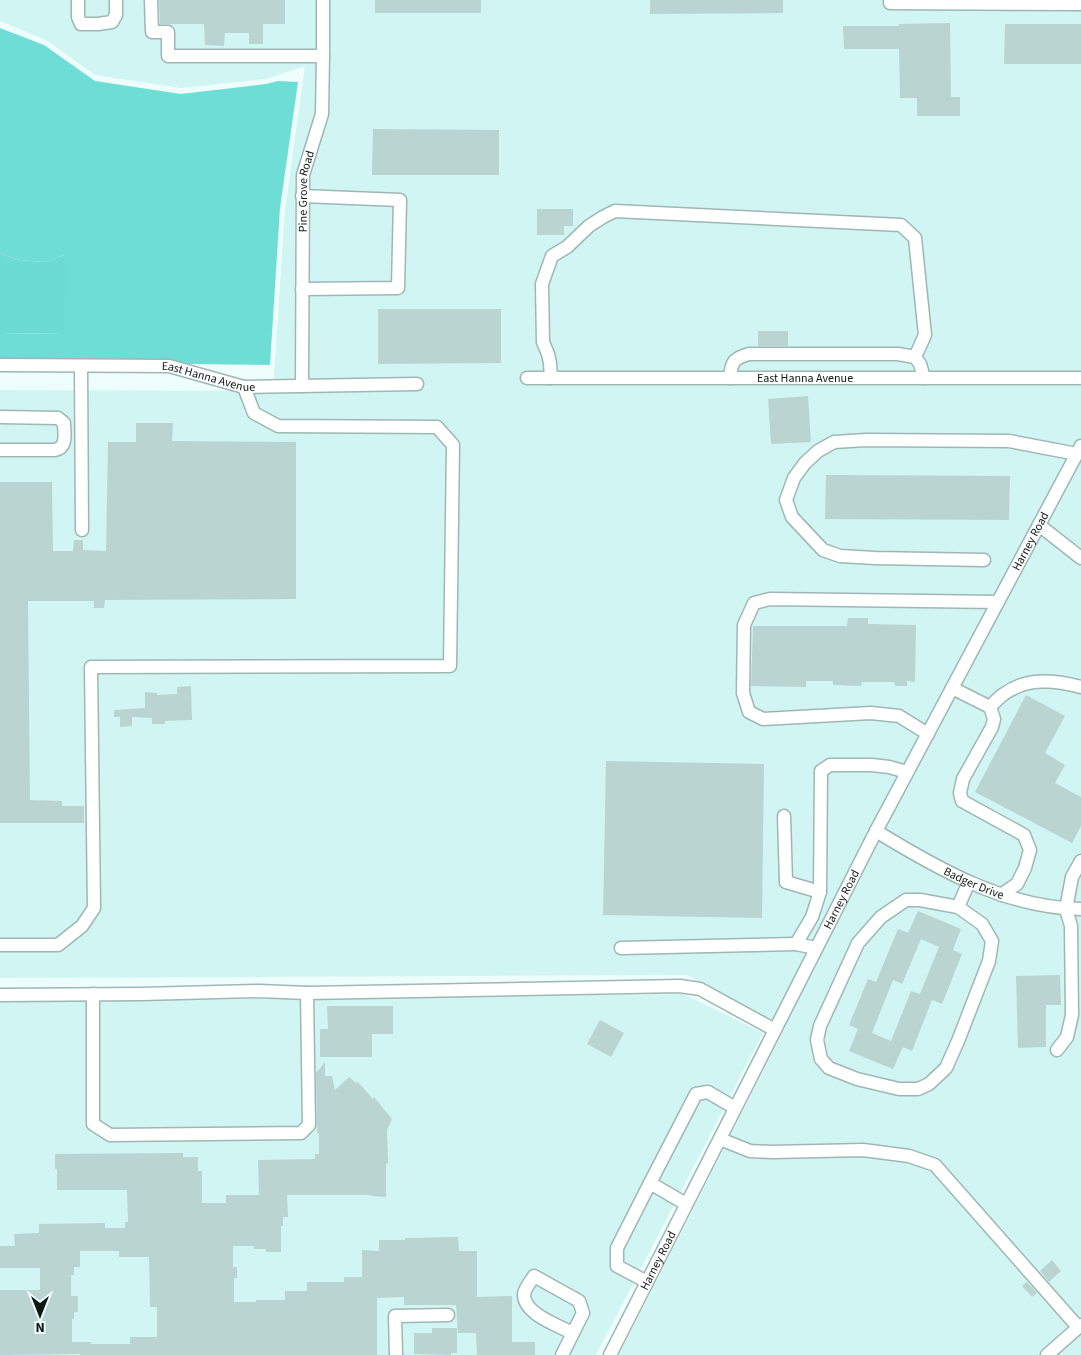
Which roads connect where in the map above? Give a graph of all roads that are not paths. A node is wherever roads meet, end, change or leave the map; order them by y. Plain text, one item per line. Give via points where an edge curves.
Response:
1 (78, 0) edge
2 (116, 0) edge
3 (151, 0) edge
4 (323, 0) edge
5 (890, 0) edge
6 (1081, 4) edge
7 (324, 56) junction
8 (302, 196) junction
9 (302, 289) junction
10 (915, 357) junction
11 (0, 365) edge
12 (81, 366) junction
13 (527, 378) dead end
14 (551, 378) junction
15 (730, 378) junction
16 (924, 378) junction
17 (1081, 378) edge
18 (417, 384) dead end
19 (302, 386) junction
20 (244, 387) junction
21 (0, 417) edge
22 (0, 450) edge
23 (1079, 450) edge
24 (1039, 525) junction
25 (82, 530) dead end
26 (1081, 558) edge
27 (984, 560) dead end
28 (998, 602) junction
29 (1081, 687) edge
30 (952, 688) junction
31 (990, 708) junction
32 (928, 734) junction
33 (907, 772) junction
34 (784, 816) dead end
35 (876, 831) junction
36 (1081, 861) edge
37 (969, 882) junction
38 (820, 892) junction
39 (1001, 895) junction
40 (958, 907) junction
41 (1066, 908) junction
42 (1081, 909) edge
43 (796, 944) junction
44 (0, 945) edge
45 (621, 948) dead end
46 (816, 948) junction
47 (307, 993) junction
48 (0, 994) edge
49 (93, 994) junction
50 (775, 1030) junction
51 (1057, 1050) dead end
52 (735, 1108) junction
53 (720, 1139) junction
54 (650, 1183) junction
55 (686, 1204) junction
56 (647, 1282) junction
57 (448, 1315) dead end
58 (1080, 1326) edge
59 (572, 1333) junction
60 (396, 1355) edge
61 (562, 1355) edge
62 (610, 1355) edge
63 (1047, 1355) edge

1 - 2 street via 81,24 98,24 112,22 116,15
3 - 7 street via 152,32 168,32 168,56
4 - 7 street, Pine Grove Road
5 - 6 street via 890,3
7 - 8 street, Pine Grove Road via 322,114 303,175
8 - 9 street, Pine Grove Road
8 - 9 street via 400,200 398,288
9 - 19 street, Pine Grove Road
10 - 14 street via 925,335 914,238 901,225 616,211 589,226 552,256 542,284 543,342
10 - 15 street via 898,354 749,354 734,361
10 - 16 street
11 - 12 street, East Hanna Avenue
12 - 20 street, East Hanna Avenue via 169,366
12 - 25 street
13 - 14 street, East Hanna Avenue
14 - 15 street, East Hanna Avenue
15 - 16 street, East Hanna Avenue
16 - 17 street, East Hanna Avenue
18 - 19 street, East Hanna Avenue
19 - 20 street, East Hanna Avenue
20 - 44 street via 254,413 278,426 437,427 453,445 450,666 91,667 94,908 82,926 58,945
21 - 22 street via 58,418 64,423 64,446 55,450
23 - 24 street, Harney Road
23 - 27 street via 1009,441 834,442 818,451 794,478 786,500 792,517 823,550 840,556
24 - 26 street
24 - 28 street, Harney Road
28 - 30 street, Harney Road
28 - 32 street via 770,599 754,603 744,625 743,693 749,712 762,719 871,713 899,716
29 - 31 street via 1052,681 1025,683 1004,694
30 - 31 street
30 - 32 street, Harney Road
31 - 39 street via 994,719 992,727 963,779 960,793 962,801 1024,834 1030,850 1025,868 1017,884
32 - 33 street, Harney Road
33 - 35 street, Harney Road
33 - 38 street via 872,764 830,765 821,770
34 - 38 street via 786,882
35 - 37 street, Badger Drive
35 - 46 street, Harney Road
36 - 41 street via 1072,877
37 - 39 street, Badger Drive
37 - 40 street
38 - 43 street via 812,917
39 - 41 street, Badger Drive
40 - 40 street via 906,900 881,917 858,943 820,1026 817,1040 821,1059 829,1068 899,1089 929,1084 946,1068 989,961 992,941 982,924
41 - 42 street, Badger Drive
41 - 51 street via 1071,926 1072,1015 1067,1037
43 - 45 street
43 - 46 street
46 - 50 street, Harney Road
47 - 49 street
47 - 49 street via 309,1125 301,1133 110,1136 94,1124
47 - 50 street via 680,986 700,990
48 - 49 street
50 - 52 street, Harney Road
52 - 53 street, Harney Road
52 - 54 street via 708,1092 696,1094
53 - 55 street, Harney Road
53 - 58 street via 750,1151 863,1150 909,1156 935,1165
54 - 55 street
54 - 56 street via 617,1248 616,1266
55 - 56 street, Harney Road
56 - 62 street, Harney Road
57 - 60 street via 395,1316
58 - 63 street
59 - 59 street via 583,1313 579,1301 534,1276 524,1292 529,1308
59 - 61 street

